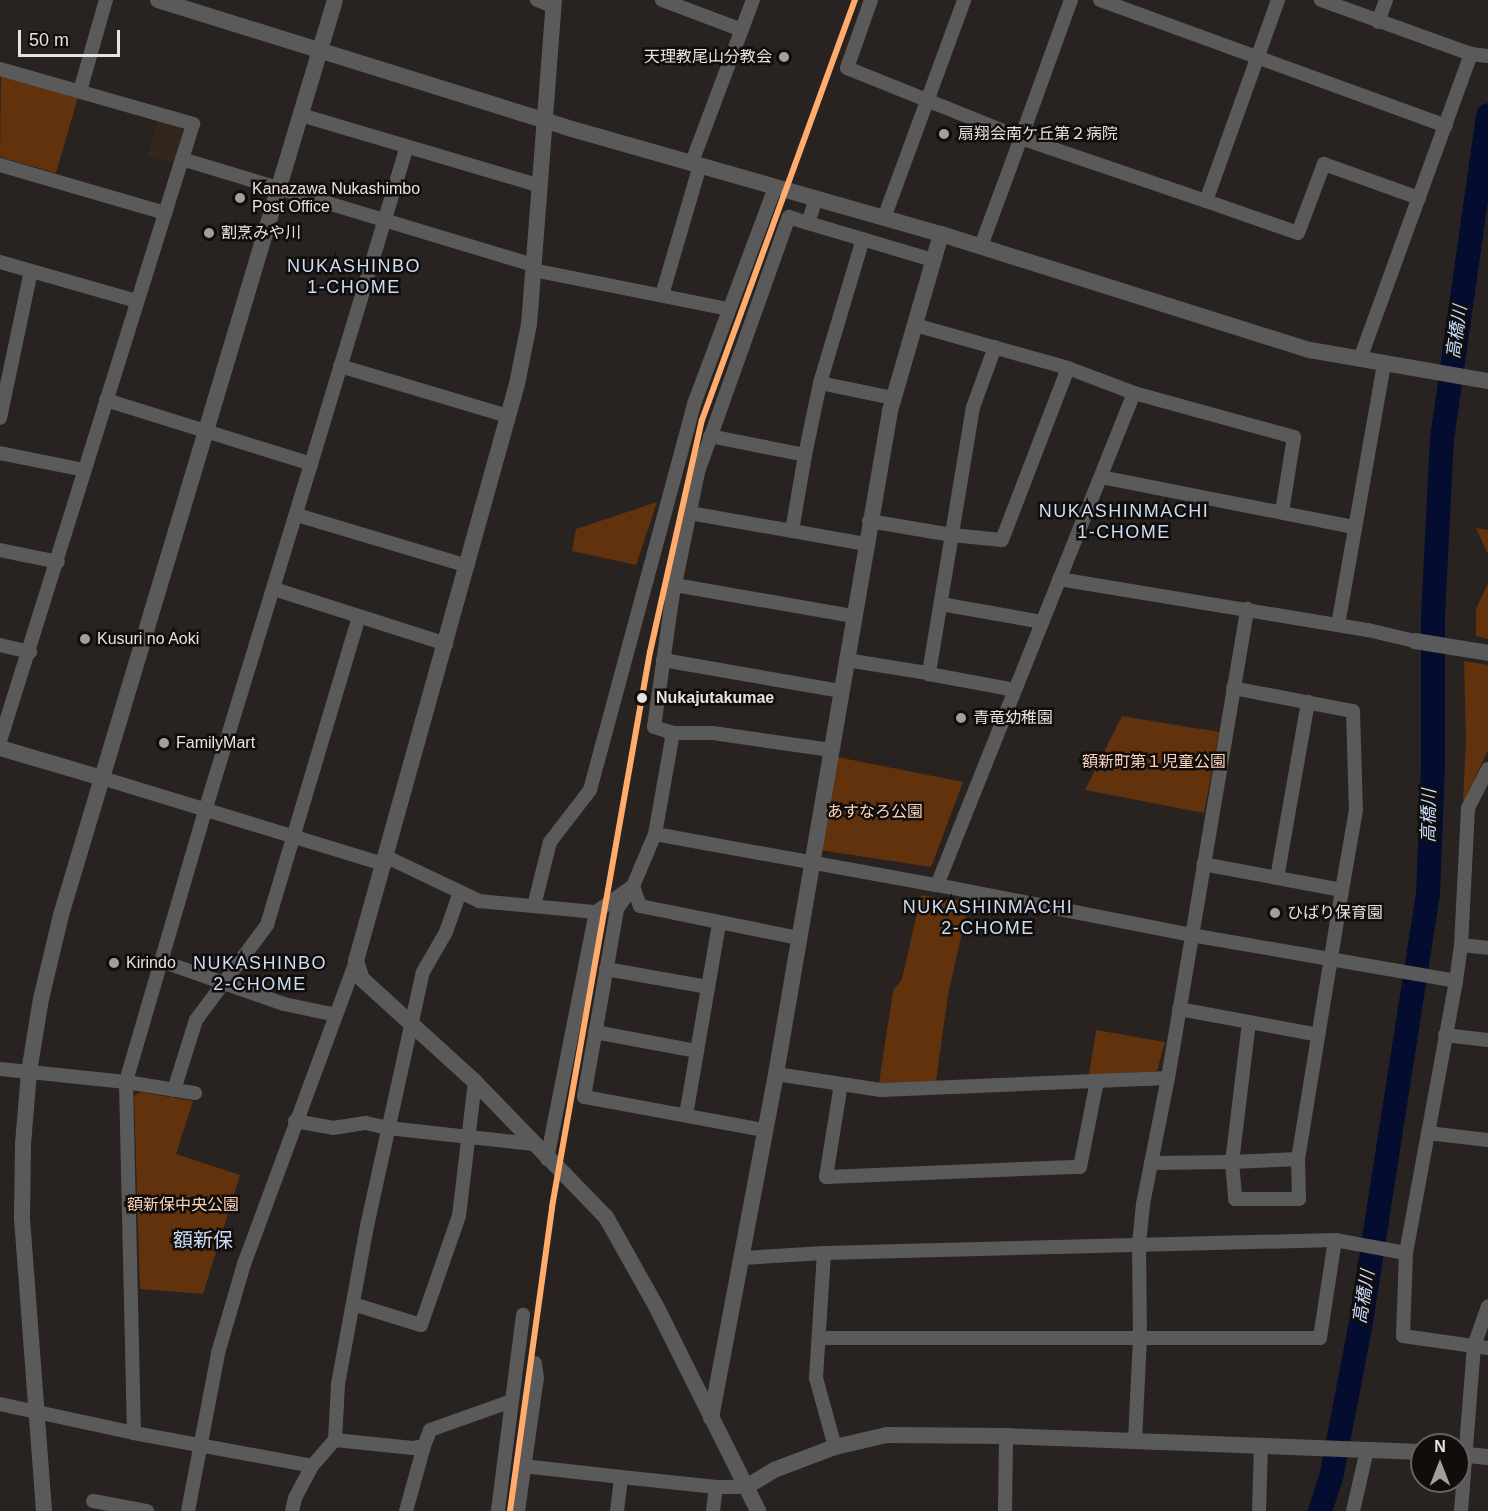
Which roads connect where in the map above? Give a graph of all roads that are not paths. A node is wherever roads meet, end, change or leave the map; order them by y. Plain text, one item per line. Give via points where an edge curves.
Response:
1 (106, 0) edge
2 (158, 0) edge
3 (335, 0) edge
4 (537, 0) edge
5 (662, 0) edge
6 (753, 0) edge
7 (872, 0) edge
8 (964, 0) edge
9 (1071, 0) edge
10 (1100, 0) edge
11 (1278, 0) edge
12 (1321, 0) edge
13 (1386, 0) edge
14 (553, 3) edge
15 (1378, 22) junction
16 (742, 30) junction
17 (320, 49) junction
18 (1471, 54) junction
19 (1259, 56) junction
20 (1488, 56) edge
21 (0, 69) edge
22 (80, 91) junction
23 (927, 99) junction
24 (301, 115) junction
25 (544, 121) junction
26 (1446, 126) junction
27 (1021, 138) junction
28 (407, 147) junction
29 (182, 159) junction
30 (696, 164) junction
31 (0, 165) edge
32 (540, 186) junction
33 (775, 187) junction
34 (278, 189) junction
35 (1419, 198) junction
36 (816, 199) junction
37 (1206, 201) junction
38 (165, 213) junction
39 (884, 218) junction
40 (386, 221) junction
41 (808, 223) junction
42 (941, 234) junction
43 (863, 239) junction
44 (981, 246) junction
45 (933, 260) junction
46 (0, 262) edge
47 (533, 267) junction
48 (31, 271) junction
49 (662, 295) junction
50 (137, 301) junction
51 (728, 309) junction
52 (915, 325) junction
53 (995, 347) junction
54 (1359, 359) junction
55 (1384, 364) junction
56 (340, 366) junction
57 (1068, 368) junction
58 (1485, 381) edge
59 (820, 383) junction
60 (1134, 393) junction
61 (893, 398) junction
62 (106, 400) junction
63 (508, 416) junction
64 (0, 418) edge
65 (205, 432) junction
66 (710, 436) junction
67 (0, 453) edge
68 (805, 455) junction
69 (311, 464) junction
70 (84, 470) junction
71 (1101, 477) junction
72 (1282, 512) junction
73 (690, 513) junction
74 (297, 515) junction
75 (869, 521) junction
76 (1354, 527) junction
77 (792, 531) junction
78 (952, 535) junction
79 (866, 543) junction
80 (0, 550) edge
81 (58, 562) junction
82 (468, 566) junction
83 (1059, 579) junction
84 (675, 585) junction
85 (274, 589) junction
86 (941, 604) junction
87 (1247, 609) junction
88 (359, 616) junction
89 (853, 616) junction
90 (1042, 622) junction
91 (1338, 625) junction
92 (1415, 641) joint
93 (446, 644) junction
94 (0, 645) edge
95 (30, 652) junction
96 (1488, 653) edge
97 (663, 660) junction
98 (846, 660) junction
99 (933, 674) junction
100 (1233, 688) junction
101 (1014, 690) junction
102 (841, 692) junction
103 (1308, 702) junction
104 (673, 733) junction
105 (0, 741) edge
106 (0, 748) edge
107 (831, 750) junction
108 (1488, 769) edge
109 (102, 778) junction
110 (205, 811) junction
111 (655, 834) junction
112 (292, 837) junction
113 (811, 863) junction
114 (383, 864) junction
115 (1203, 864) junction
116 (1277, 878) junction
117 (937, 885) junction
118 (633, 886) junction
119 (1342, 890) junction
120 (460, 892) junction
121 (534, 906) junction
122 (596, 912) junction
123 (719, 923) junction
124 (1191, 935) junction
125 (798, 938) junction
126 (1461, 945) junction
127 (1488, 948) edge
128 (1332, 959) junction
129 (161, 961) junction
130 (356, 962) junction
131 (606, 969) junction
132 (225, 981) junction
133 (1452, 981) junction
134 (708, 987) junction
135 (1179, 1009) junction
136 (336, 1015) junction
137 (1249, 1022) junction
138 (414, 1023) junction
139 (595, 1032) junction
140 (1319, 1035) junction
141 (1445, 1035) junction
142 (1488, 1040) edge
143 (697, 1051) junction
144 (0, 1069) edge
145 (29, 1072) junction
146 (776, 1074) junction
147 (1168, 1078) junction
148 (1097, 1081) junction
149 (126, 1082) junction
150 (476, 1082) junction
151 (842, 1084) junction
152 (174, 1090) junction
153 (195, 1093) dead end
154 (686, 1115) junction
155 (295, 1121) junction
156 (388, 1128) junction
157 (764, 1130) junction
158 (1428, 1133) junction
159 (468, 1137) junction
160 (1488, 1140) edge
161 (532, 1144) junction
162 (547, 1159) junction
163 (1298, 1159) junction
164 (1232, 1162) junction
165 (1151, 1163) junction
166 (1340, 1241) junction
167 (1139, 1244) junction
168 (1402, 1252) junction
169 (824, 1253) junction
170 (742, 1258) junction
171 (354, 1304) junction
172 (1488, 1306) edge
173 (524, 1315) dead end
174 (820, 1338) junction
175 (1140, 1338) junction
176 (1481, 1347) edge
177 (535, 1363) dead end
178 (512, 1401) junction
179 (0, 1404) edge
180 (36, 1413) junction
181 (711, 1418) junction
182 (134, 1433) junction
183 (1466, 1433) edge
184 (1006, 1436) junction
185 (335, 1440) junction
186 (1135, 1440) junction
187 (1261, 1445) junction
188 (201, 1446) junction
189 (424, 1446) junction
190 (834, 1447) junction
191 (1365, 1450) junction
192 (1410, 1452) edge
193 (1470, 1456) edge
194 (1488, 1457) edge
195 (312, 1466) junction
196 (523, 1466) junction
197 (621, 1477) junction
198 (716, 1487) junction
199 (746, 1487) junction
200 (1461, 1493) edge
201 (93, 1501) dead end
202 (44, 1511) edge
203 (147, 1511) edge
204 (188, 1511) edge
205 (292, 1511) edge
206 (406, 1511) edge
207 (498, 1511) edge
208 (518, 1511) edge
209 (617, 1511) edge
210 (713, 1511) edge
211 (758, 1511) edge
212 (1005, 1511) edge
213 (1258, 1511) edge
214 (1353, 1511) edge
215 (1461, 1511) edge

1 - 22 street
2 - 17 street
3 - 17 street
4 - 14 street
5 - 16 street
6 - 16 street
7 - 23 street via 847,68
8 - 23 street
9 - 27 street
10 - 19 street
11 - 19 street
12 - 15 street
13 - 15 street
14 - 25 street
15 - 18 street
16 - 30 street
17 - 24 street
17 - 25 street
18 - 20 street
18 - 26 street
19 - 26 street
19 - 37 street
21 - 22 street
22 - 29 street via 193,124
23 - 27 street
23 - 39 street
24 - 28 street
24 - 34 street
25 - 30 street
25 - 32 street
26 - 35 street
27 - 37 street
27 - 44 street
28 - 32 street
28 - 40 street
29 - 34 street
29 - 38 street
30 - 33 street
30 - 49 street
31 - 38 street
32 - 47 street
33 - 36 street
33 - 51 street
34 - 40 street
34 - 65 street
35 - 37 street via 1324,164 1298,233
35 - 54 street
36 - 39 street
36 - 41 street
38 - 50 street
39 - 42 street
40 - 47 street
40 - 56 street
41 - 43 street
41 - 66 street via 789,217
42 - 44 street
42 - 45 street
43 - 45 street
43 - 59 street
44 - 54 street via 1310,350
45 - 52 street
46 - 48 street
47 - 49 street
47 - 63 street via 529,324
48 - 50 street
48 - 64 street
49 - 51 street
50 - 62 street
51 - 121 street via 694,404 590,790 550,842
52 - 53 street
52 - 61 street
53 - 57 street
53 - 78 street via 973,407
54 - 55 street
55 - 58 street
55 - 76 street
56 - 63 street
56 - 69 street
57 - 60 street
57 - 78 street via 1002,540
59 - 61 street
59 - 68 street
60 - 71 street
60 - 72 street via 1294,437
61 - 75 street
62 - 65 street
62 - 70 street
63 - 82 street
65 - 69 street
65 - 109 street
66 - 68 street
66 - 73 street
67 - 70 street
68 - 77 street
69 - 74 street
70 - 81 street
71 - 72 street
71 - 83 street
72 - 76 street
73 - 77 street
73 - 84 street
74 - 82 street
74 - 85 street
75 - 78 street
75 - 79 street
76 - 91 street
77 - 79 street
78 - 86 street
79 - 89 street
80 - 81 street
81 - 95 street
82 - 93 street
83 - 87 street
83 - 90 street
84 - 89 street
84 - 97 street
85 - 88 street
85 - 110 street
86 - 90 street
86 - 99 street via 929,674
87 - 91 street
87 - 100 street
88 - 93 street
88 - 112 street
89 - 98 street
90 - 101 street
91 - 92 street
92 - 96 street
93 - 114 street
94 - 95 street
95 - 105 street
97 - 102 street
97 - 104 street via 654,727
98 - 99 street
98 - 102 street
99 - 101 street
100 - 103 street
100 - 115 street
101 - 117 street
102 - 107 street
103 - 116 street
103 - 119 street via 1353,711 1356,810
104 - 107 street via 713,733
104 - 111 street
106 - 109 street
107 - 113 street
108 - 126 street via 1468,808
109 - 110 street
109 - 145 street via 50,957
110 - 112 street
110 - 129 street
111 - 113 street
111 - 118 street
112 - 114 street
112 - 132 street via 267,925
113 - 117 street
113 - 125 street
114 - 120 street via 391,859
114 - 130 street
115 - 116 street
115 - 124 street
116 - 119 street
117 - 124 street
118 - 122 street
118 - 123 street via 640,906
118 - 131 street via 617,909
119 - 128 street
120 - 121 street via 478,901
120 - 138 street via 446,932 423,972
121 - 122 street
122 - 162 street
123 - 125 street
123 - 134 street
124 - 128 street
124 - 135 street
125 - 146 street
126 - 127 street
126 - 133 street
128 - 133 street
128 - 140 street
129 - 132 street
129 - 149 street
130 - 136 street
130 - 138 street via 362,979
131 - 134 street
131 - 139 street
132 - 136 street via 284,1004
132 - 152 street via 196,1020
133 - 141 street
134 - 143 street
135 - 137 street
135 - 147 street
136 - 155 street
137 - 140 street
137 - 164 street
138 - 150 street
138 - 156 street
139 - 143 street
139 - 154 street via 584,1096
140 - 163 street
141 - 142 street
141 - 158 street
143 - 154 street
144 - 145 street
145 - 149 street
145 - 180 street via 22,1217
146 - 151 street
146 - 157 street
147 - 148 street
147 - 165 street
148 - 151 street via 881,1090
148 - 151 street via 1080,1167 826,1177
149 - 152 street
149 - 182 street
150 - 159 street
150 - 161 street
152 - 153 street
154 - 157 street
155 - 156 street via 333,1128 366,1123
155 - 188 street via 240,1275 218,1353
156 - 159 street
156 - 171 street
157 - 170 street
158 - 160 street
158 - 168 street
159 - 161 street
159 - 171 street via 459,1216 421,1325
161 - 162 street
162 - 181 street via 606,1217 656,1306
163 - 164 street
163 - 164 street via 1299,1199 1235,1199
164 - 165 street
165 - 167 street
166 - 167 street
166 - 168 street
166 - 175 street via 1320,1338
167 - 169 street
167 - 175 street
168 - 176 street via 1403,1336
169 - 170 street
169 - 174 street
170 - 181 street
171 - 185 street via 338,1384
172 - 176 street
173 - 178 street
174 - 175 street
174 - 190 street via 816,1378
175 - 186 street
176 - 183 street
177 - 196 street via 537,1378
178 - 189 street via 430,1430
178 - 207 street
179 - 180 street
180 - 182 street
180 - 202 street
181 - 199 street
182 - 188 street
184 - 186 street
184 - 190 street via 887,1434
184 - 212 street
185 - 189 street
185 - 195 street
186 - 187 street
187 - 191 street
187 - 213 street
188 - 195 street
188 - 204 street
189 - 206 street
190 - 199 street via 774,1470
191 - 192 street
191 - 214 street
193 - 194 street
195 - 205 street
196 - 197 street
196 - 208 street
197 - 198 street
197 - 209 street
198 - 199 street
198 - 210 street
199 - 211 street
200 - 215 street
201 - 203 street

